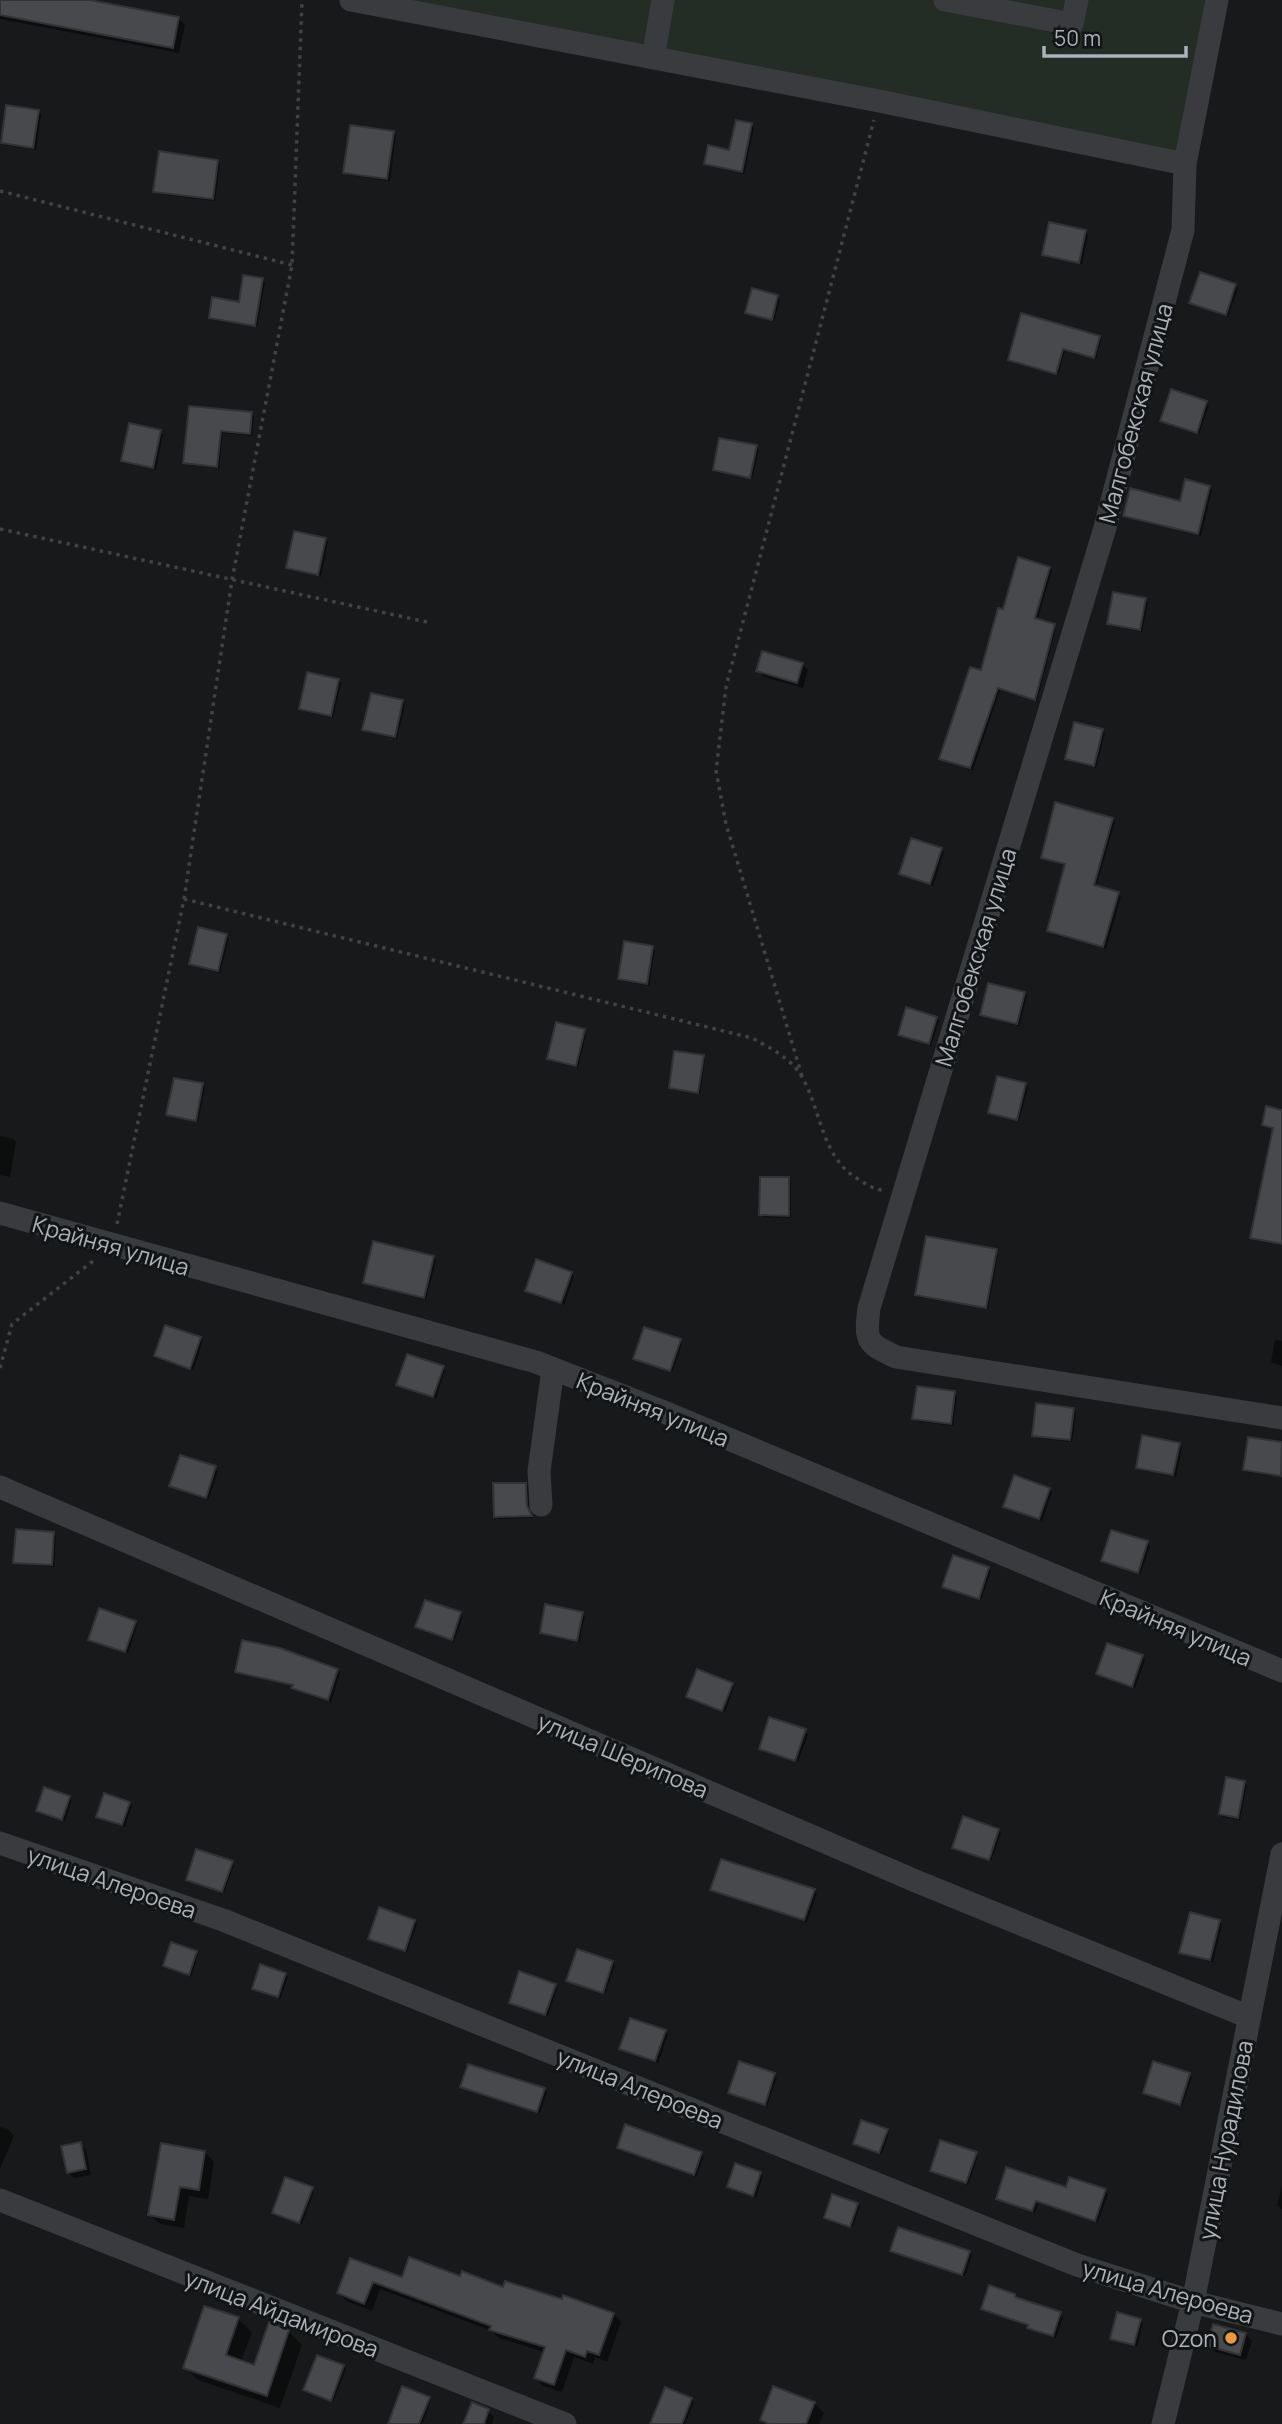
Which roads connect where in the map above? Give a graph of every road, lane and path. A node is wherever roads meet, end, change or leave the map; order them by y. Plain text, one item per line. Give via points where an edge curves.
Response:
1 (302, 0) edge
2 (351, 0) edge
3 (663, 0) edge
4 (945, 0) edge
5 (1077, 0) edge
6 (1217, 0) edge
7 (653, 58) junction
8 (879, 101) junction
9 (1185, 164) junction
10 (0, 191) edge
11 (292, 265) junction
12 (0, 529) edge
13 (232, 580) junction
14 (427, 622) dead end
15 (184, 899) junction
16 (802, 1076) junction
17 (904, 1193) junction
18 (0, 1213) edge
19 (112, 1246) junction
20 (0, 1368) edge
21 (553, 1369) junction
22 (1282, 1418) edge
23 (0, 1487) edge
24 (541, 1505) dead end
25 (1282, 1671) edge
26 (0, 1843) edge
27 (1282, 1854) edge
28 (1249, 2017) junction
29 (0, 2200) edge
30 (1193, 2302) junction
31 (1282, 2324) edge
32 (565, 2424) edge
33 (1163, 2424) edge

1 - 11 path
2 - 7 street
3 - 7 street
4 - 5 street via 1072,24
6 - 9 street, Малгобекская улица
7 - 8 street
8 - 9 street
8 - 16 path via 726,687 716,771 726,824
9 - 17 street, Малгобекская улица via 1183,230 1104,531
10 - 11 path
11 - 13 path
12 - 13 path
13 - 14 path
13 - 15 path
15 - 16 path via 752,1038 782,1055
15 - 19 path
16 - 17 path via 831,1153 850,1174 875,1189
17 - 22 street, Малгобекская улица via 869,1308 866,1332 874,1347 897,1357 936,1364
18 - 19 street, Крайняя улица
19 - 20 path via 12,1324
19 - 21 street, Крайняя улица
21 - 24 street via 539,1471
21 - 25 street, Крайняя улица
23 - 28 street, улица Шерипова via 918,1882
26 - 30 street, улица Алероева via 223,1920 1077,2265
27 - 28 street, улица Нурадилова
28 - 30 street, улица Нурадилова
29 - 32 street, улица Айдамирова
30 - 31 street, улица Алероева
30 - 33 street, улица Нурадилова

